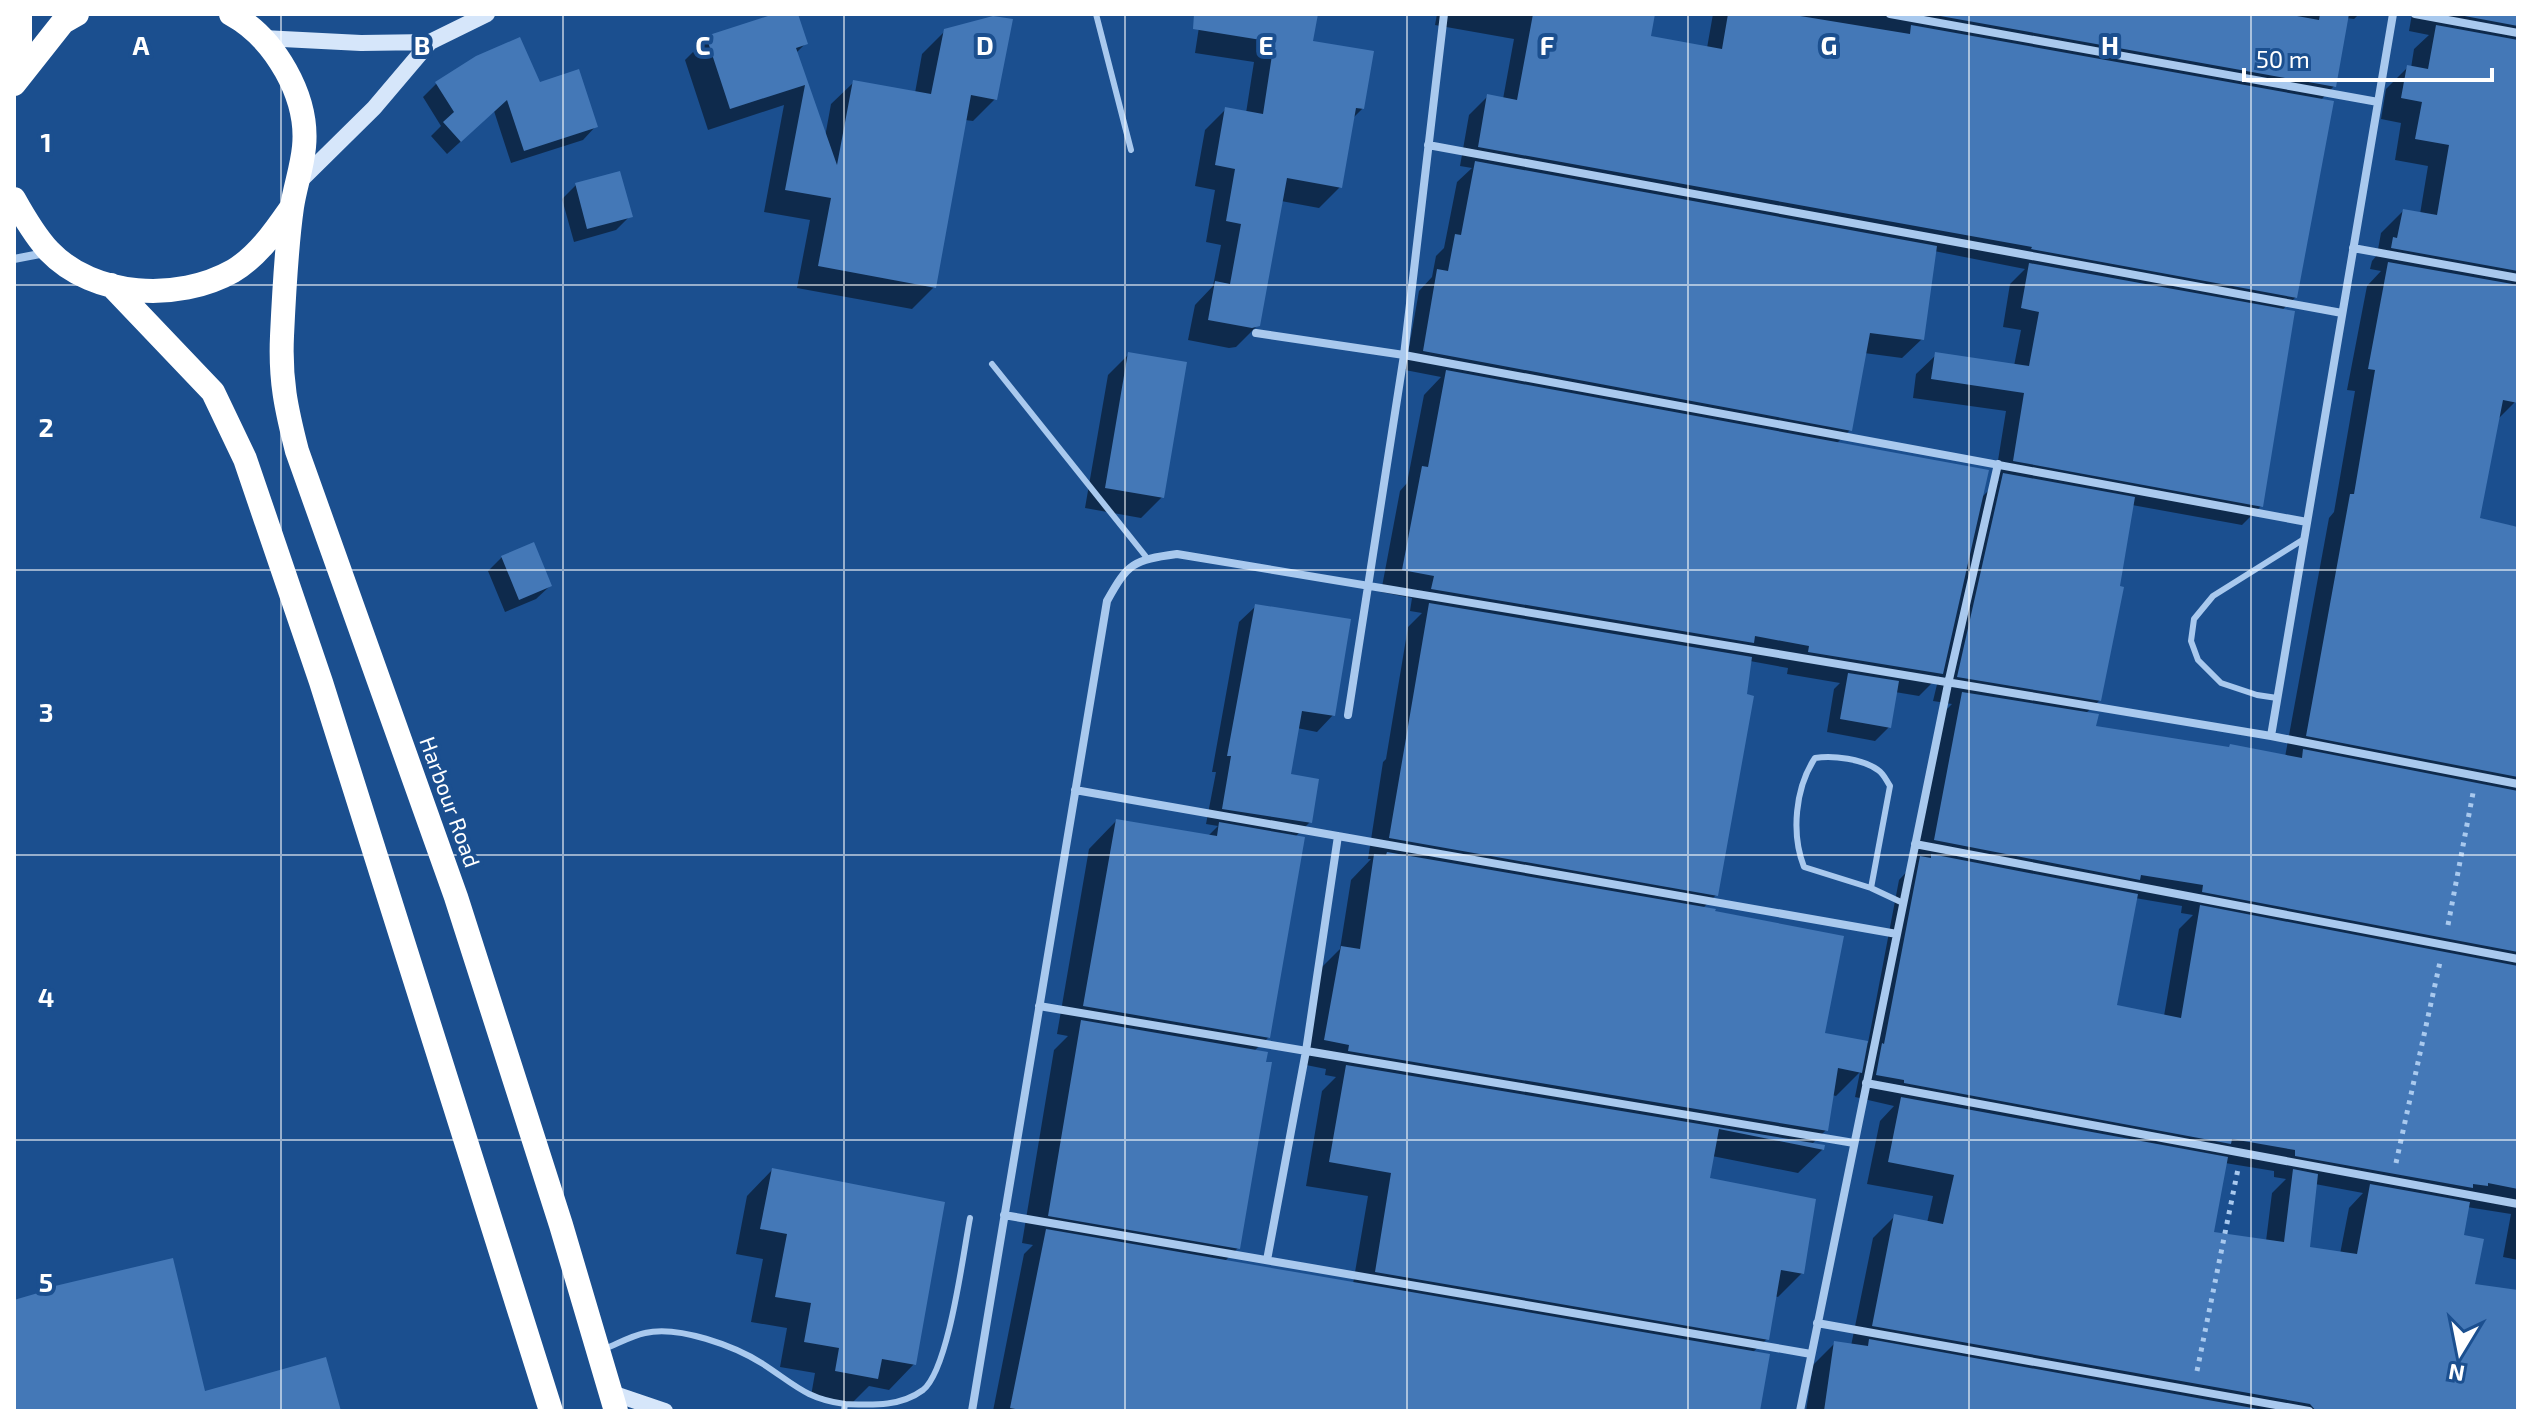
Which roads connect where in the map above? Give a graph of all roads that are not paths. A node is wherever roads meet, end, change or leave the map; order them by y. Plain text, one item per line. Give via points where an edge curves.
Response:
1 (20, 14) edge
2 (77, 14) edge
3 (231, 14) edge
4 (487, 14) edge
5 (1096, 14) edge
6 (1444, 14) edge
7 (1890, 14) edge
8 (2393, 14) edge
9 (2415, 14) edge
10 (2518, 33) edge
11 (263, 38) junction
12 (430, 42) junction
13 (17, 79) edge
14 (2378, 102) junction
15 (1428, 145) junction
16 (1131, 150) dead end
17 (300, 181) junction
18 (14, 199) edge
19 (292, 206) junction
20 (2353, 248) junction
21 (50, 252) junction
22 (14, 259) edge
23 (2518, 278) edge
24 (111, 285) junction
25 (2342, 313) junction
26 (1256, 333) dead end
27 (1404, 355) junction
28 (992, 364) dead end
29 (1998, 464) junction
30 (2307, 522) junction
31 (2304, 539) junction
32 (1147, 558) junction
33 (1369, 587) junction
34 (1948, 684) junction
35 (2277, 698) junction
36 (1348, 715) dead end
37 (2271, 736) junction
38 (2518, 784) edge
39 (1075, 790) junction
40 (1338, 836) junction
41 (1915, 844) junction
42 (1871, 888) junction
43 (1903, 903) junction
44 (1897, 934) junction
45 (2518, 959) edge
46 (1039, 1006) junction
47 (1306, 1051) junction
48 (1866, 1083) junction
49 (1854, 1143) junction
50 (2518, 1204) edge
51 (1004, 1215) junction
52 (970, 1218) dead end
53 (1267, 1260) junction
54 (1817, 1323) junction
55 (599, 1351) junction
56 (1811, 1354) junction
57 (614, 1402) edge
58 (844, 1407) edge
59 (551, 1411) edge
60 (665, 1411) edge
61 (972, 1411) edge
62 (1800, 1411) edge
63 (2309, 1411) edge

1 - 13 highway
2 - 13 highway via 63,22
3 - 11 highway, Harbour Road
4 - 12 main road
5 - 16 lane
6 - 15 street
7 - 14 street
8 - 14 street
9 - 10 street
11 - 12 main road
11 - 17 highway, Harbour Road via 286,69 300,105 305,143
12 - 17 main road via 374,108
14 - 20 street
15 - 25 street
15 - 27 street
17 - 19 highway, Harbour Road
18 - 21 highway, Harbour Road
19 - 24 highway, Harbour Road via 267,242 234,270 194,287 151,293
19 - 55 highway, Harbour Road via 283,395 297,451 456,897
20 - 23 street
20 - 25 street
21 - 22 street
21 - 24 highway, Harbour Road via 77,272
24 - 59 highway, Harbour Road via 213,392 245,459
25 - 30 street
26 - 27 street
27 - 29 street
27 - 33 street
28 - 32 lane
29 - 30 street
29 - 34 street
30 - 31 street
31 - 35 street
31 - 35 lane via 2213,596 2194,619 2191,641 2198,660 2221,683
32 - 33 street via 1177,554
32 - 39 street via 1123,572 1107,601
33 - 34 street
33 - 36 street
34 - 37 street
34 - 41 street
35 - 37 street
37 - 38 street
39 - 40 street
39 - 46 street
40 - 44 street
40 - 47 street
41 - 43 street
41 - 45 street
42 - 42 lane via 1804,867 1796,826 1804,774 1815,758 1866,764 1882,772 1890,786
42 - 43 lane
43 - 44 street
44 - 48 street
46 - 47 street
46 - 51 street
47 - 49 street
47 - 53 street
48 - 49 street
48 - 50 street
49 - 54 street
51 - 53 street
51 - 61 street
52 - 58 lane via 936,1374 907,1399
53 - 56 street
54 - 56 street
54 - 63 street
55 - 57 highway, Harbour Road
55 - 58 lane via 646,1332 681,1334 741,1351 806,1394
56 - 62 street
57 - 60 main road

